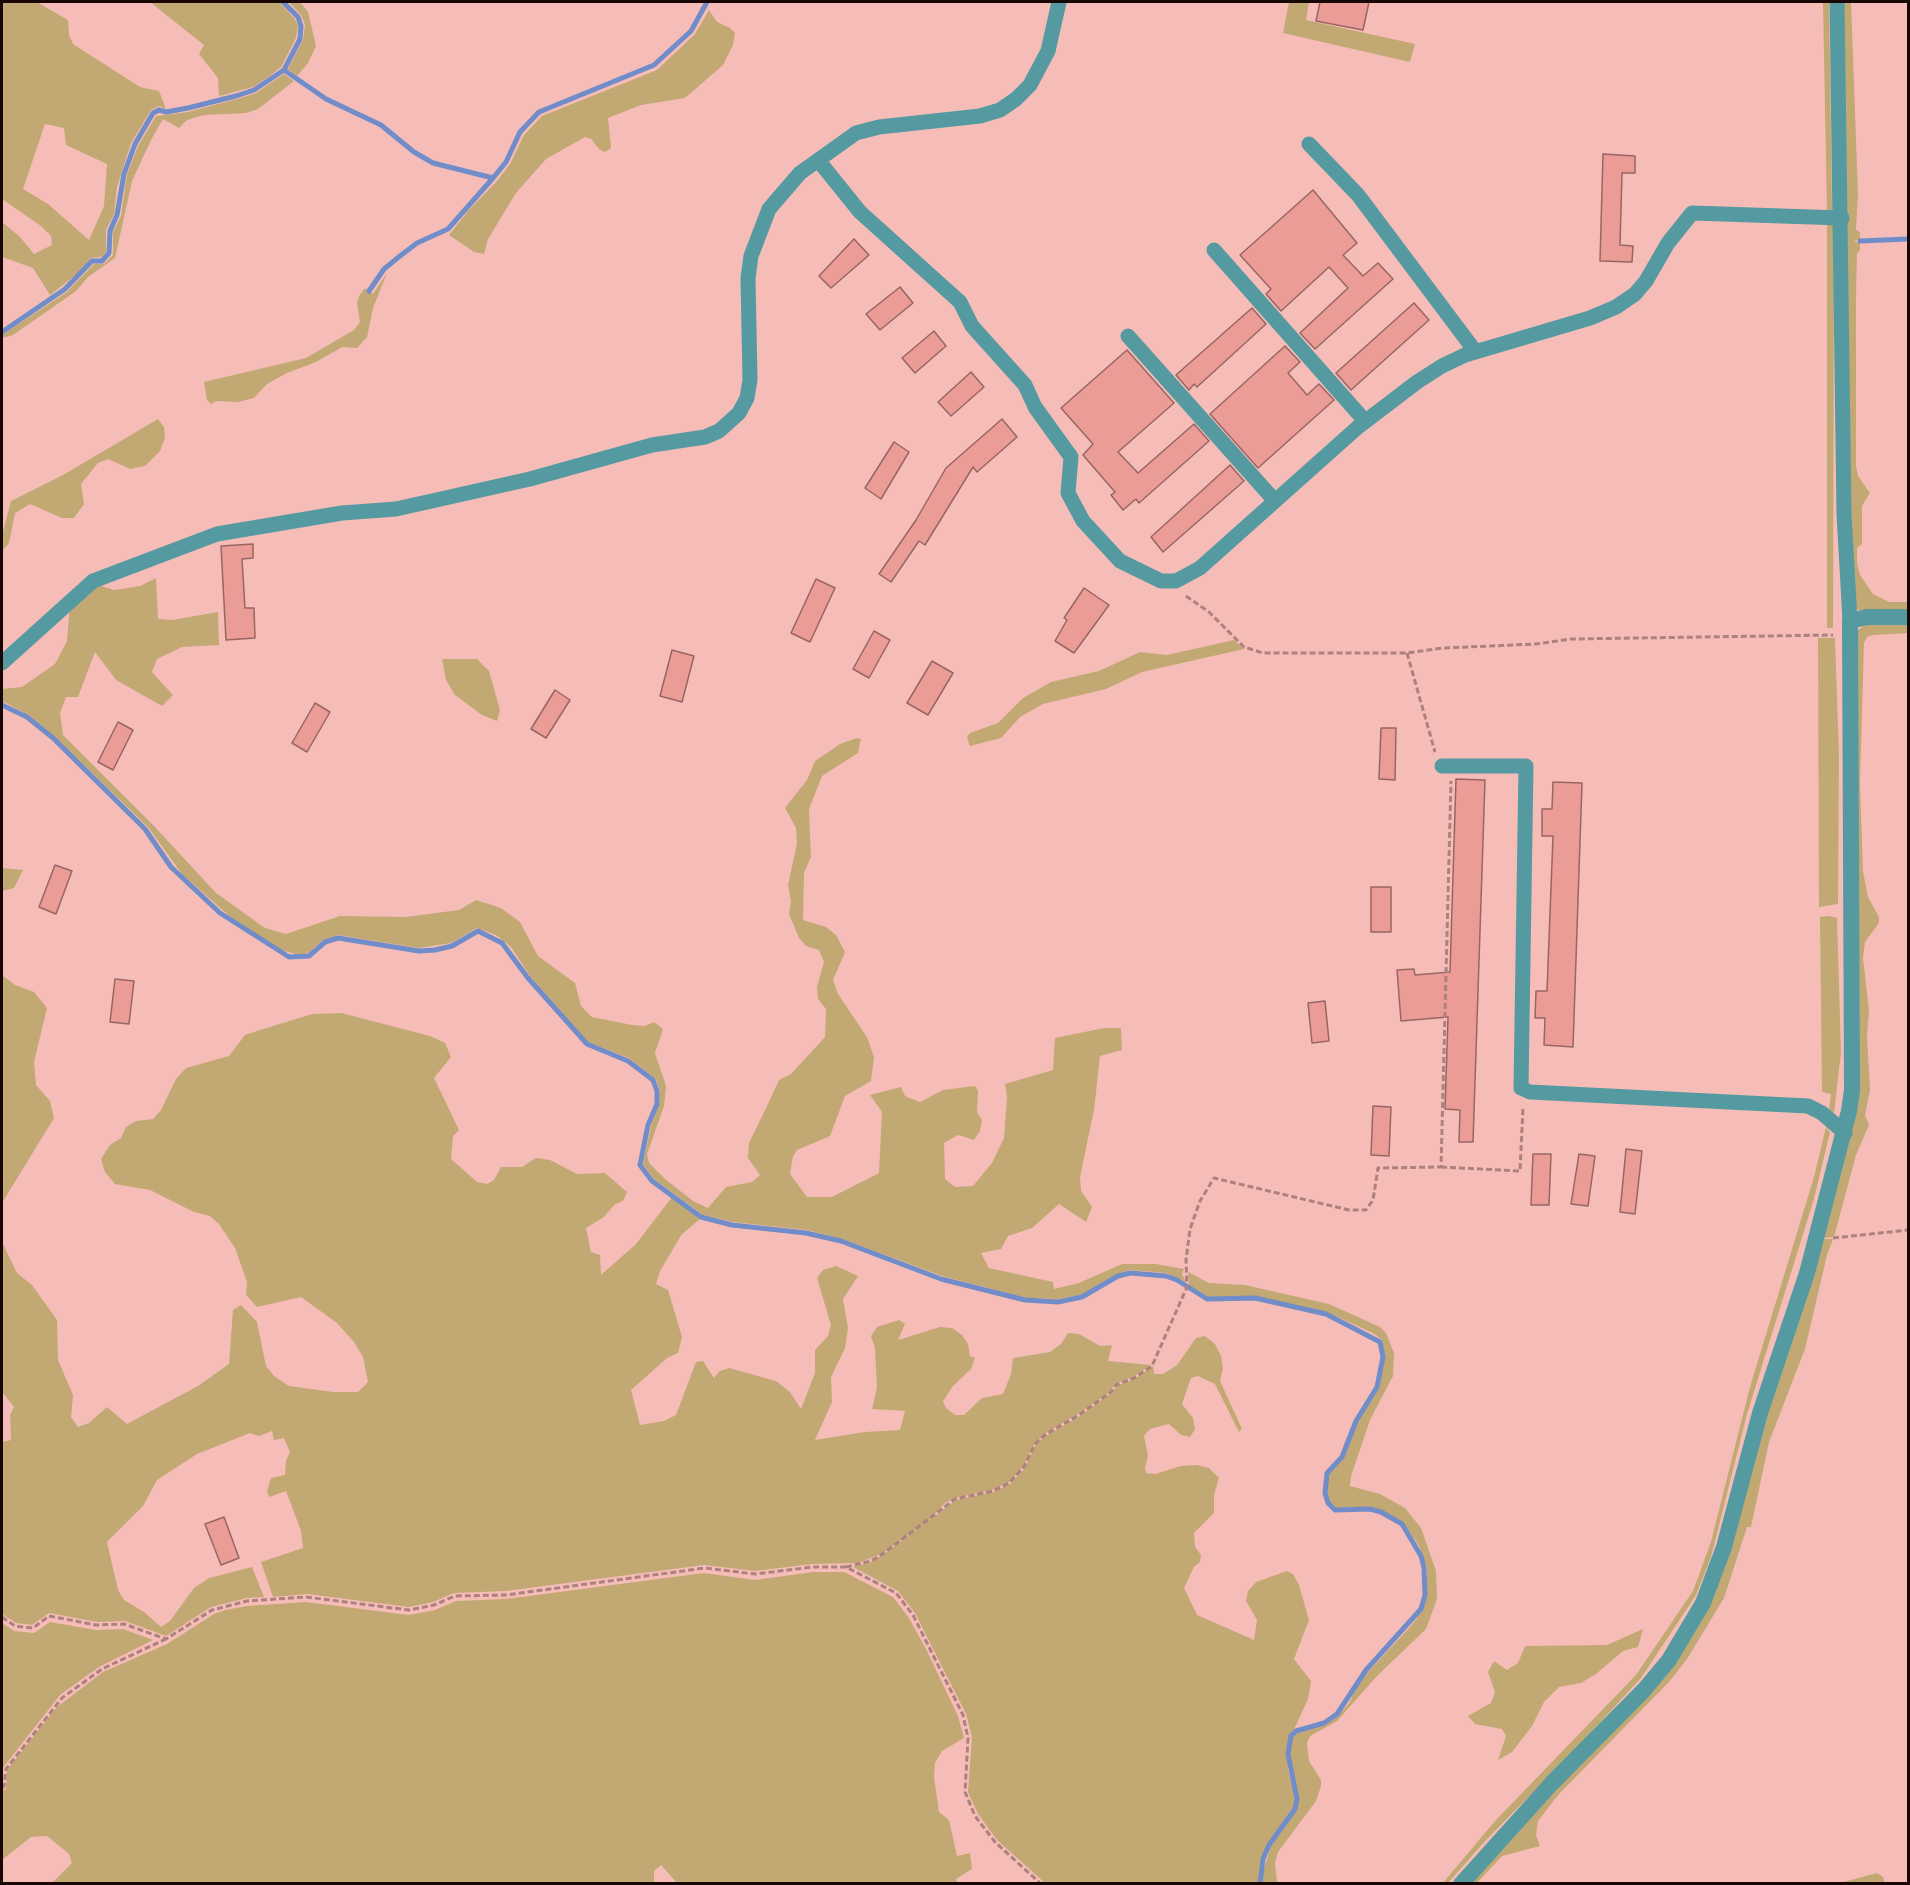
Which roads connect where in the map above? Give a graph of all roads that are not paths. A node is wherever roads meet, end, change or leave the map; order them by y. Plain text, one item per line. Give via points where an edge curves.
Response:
1 (1059, 2) edge
2 (1837, 2) edge
3 (1309, 144) dead end
4 (818, 160) junction
5 (1842, 218) junction
6 (1214, 250) dead end
7 (1128, 336) dead end
8 (1475, 351) junction
9 (1365, 421) junction
10 (1275, 501) junction
11 (1908, 617) edge
12 (1850, 628) junction
13 (2, 663) edge
14 (1442, 766) road end
15 (1845, 1133) junction
16 (1461, 1884) edge

1 - 4 street via 1053,35 1038,71 1030,85 1000,110 954,121 906,123 856,133
2 - 5 street
3 - 8 street via 1358,195
4 - 10 street via 860,212 960,302 972,326 1025,385 1035,407 1071,457 1068,493 1083,521 1120,561 1161,581 1176,581 1200,568
4 - 13 street via 800,173 769,209 751,256 747,398 740,413 719,430 705,437 652,445 396,509 342,513 217,534 93,580
5 - 8 street via 1692,213 1668,243 1646,281 1616,307
5 - 12 street via 1844,514
6 - 9 street
7 - 10 street
8 - 9 street via 1417,382
9 - 10 street
11 - 12 street via 1867,617
12 - 15 street via 1852,1090
14 - 15 street via 1527,766 1521,1088 1530,1092 1808,1106
15 - 16 street via 1817,1239 1760,1413 1724,1547 1702,1603 1668,1660 1644,1690

